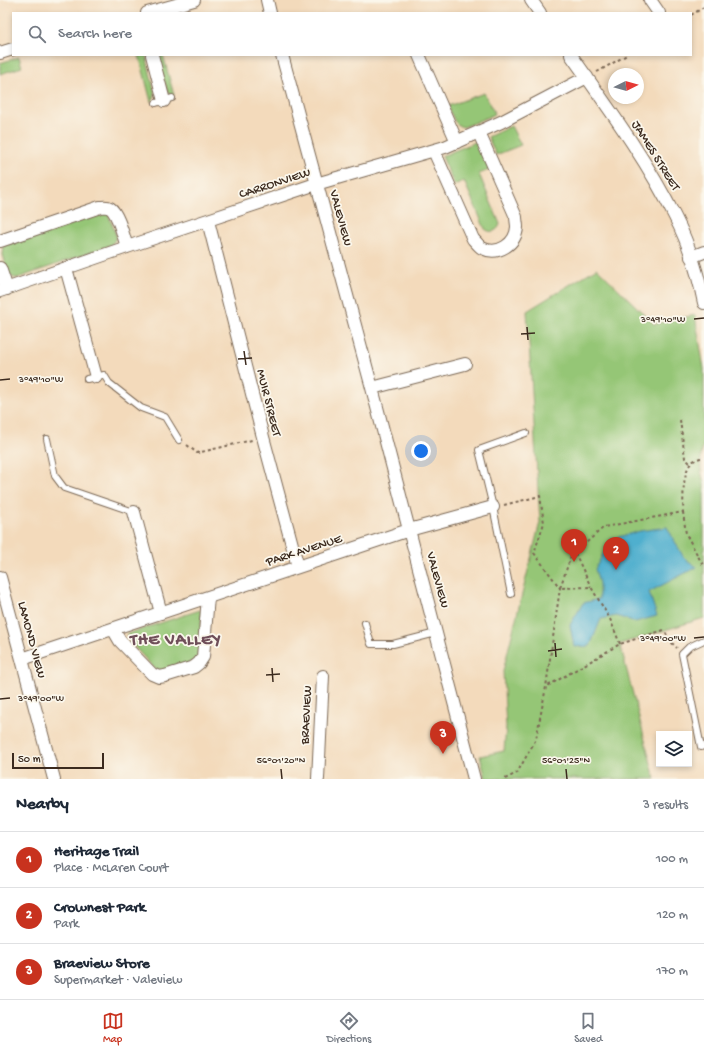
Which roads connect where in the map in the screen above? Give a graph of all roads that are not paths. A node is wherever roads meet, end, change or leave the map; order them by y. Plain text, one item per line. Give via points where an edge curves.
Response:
1 (194, 0) edge
2 (267, 0) edge
3 (531, 0) edge
4 (650, 0) edge
5 (151, 12) edge
6 (270, 12) edge
7 (539, 12) edge
8 (658, 12) edge
9 (12, 49) edge
10 (0, 53) edge
11 (152, 56) edge
12 (282, 56) edge
13 (419, 56) edge
14 (572, 56) edge
15 (587, 77) junction
16 (164, 101) dead end
17 (479, 133) junction
18 (457, 142) junction
19 (434, 151) junction
20 (316, 184) junction
21 (208, 221) junction
22 (0, 241) edge
23 (127, 247) junction
24 (704, 252) edge
25 (691, 257) junction
26 (0, 268) edge
27 (66, 268) junction
28 (4, 290) edge
29 (704, 303) edge
30 (465, 364) dead end
31 (92, 378) joint
32 (372, 388) junction
33 (526, 433) dead end
34 (47, 439) dead end
35 (179, 440) road end
36 (493, 507) junction
37 (134, 512) joint
38 (409, 530) junction
39 (298, 567) junction
40 (0, 577) edge
41 (511, 594) dead end
42 (208, 597) junction
43 (161, 613) junction
44 (365, 623) dead end
45 (113, 629) junction
46 (436, 633) junction
47 (704, 640) edge
48 (22, 659) junction
49 (323, 676) dead end
50 (704, 746) edge
51 (54, 779) edge
52 (318, 779) edge
53 (474, 779) edge

1 - 5 street
2 - 6 street
3 - 7 street
4 - 8 street
9 - 10 street
11 - 16 street
12 - 20 street, VALEVIEW
13 - 18 street
14 - 15 street, JAMES STREET
15 - 17 street, CARRONVIEW
15 - 25 street, JAMES STREET via 652,175 676,217
17 - 18 street, CARRONVIEW
17 - 19 street via 516,217 515,234 511,242 503,248 489,250 481,247 473,239
18 - 19 street, CARRONVIEW
19 - 20 street, CARRONVIEW
20 - 21 street, CARRONVIEW
20 - 32 street, VALEVIEW
21 - 23 street, CARRONVIEW
21 - 39 street, MUIR STREET
22 - 23 street via 100,206 110,208 116,215
23 - 27 street, CARRONVIEW
24 - 25 street
25 - 29 street, JAMES STREET
26 - 28 street, CARRONVIEW
27 - 28 street, CARRONVIEW
27 - 31 street
30 - 32 street
31 - 35 lane via 104,375 109,383 141,408 165,417
32 - 38 street, VALEVIEW
33 - 36 lane via 480,450
34 - 37 lane via 55,476 64,488
36 - 38 street, PARK AVENUE
36 - 41 lane
37 - 43 street
38 - 39 street, PARK AVENUE
38 - 46 street, VALEVIEW
39 - 42 street, PARK AVENUE
40 - 48 street, LAMOND VIEW
42 - 43 street, PARK AVENUE
42 - 45 street via 203,657 194,667 158,677 120,641
43 - 45 street, PARK AVENUE
44 - 46 lane via 370,644 393,644
45 - 48 street, PARK AVENUE
46 - 53 street, VALEVIEW
47 - 50 lane via 689,647 682,654 701,747
48 - 51 street, LAMOND VIEW
49 - 52 street, BRAEVIEW

